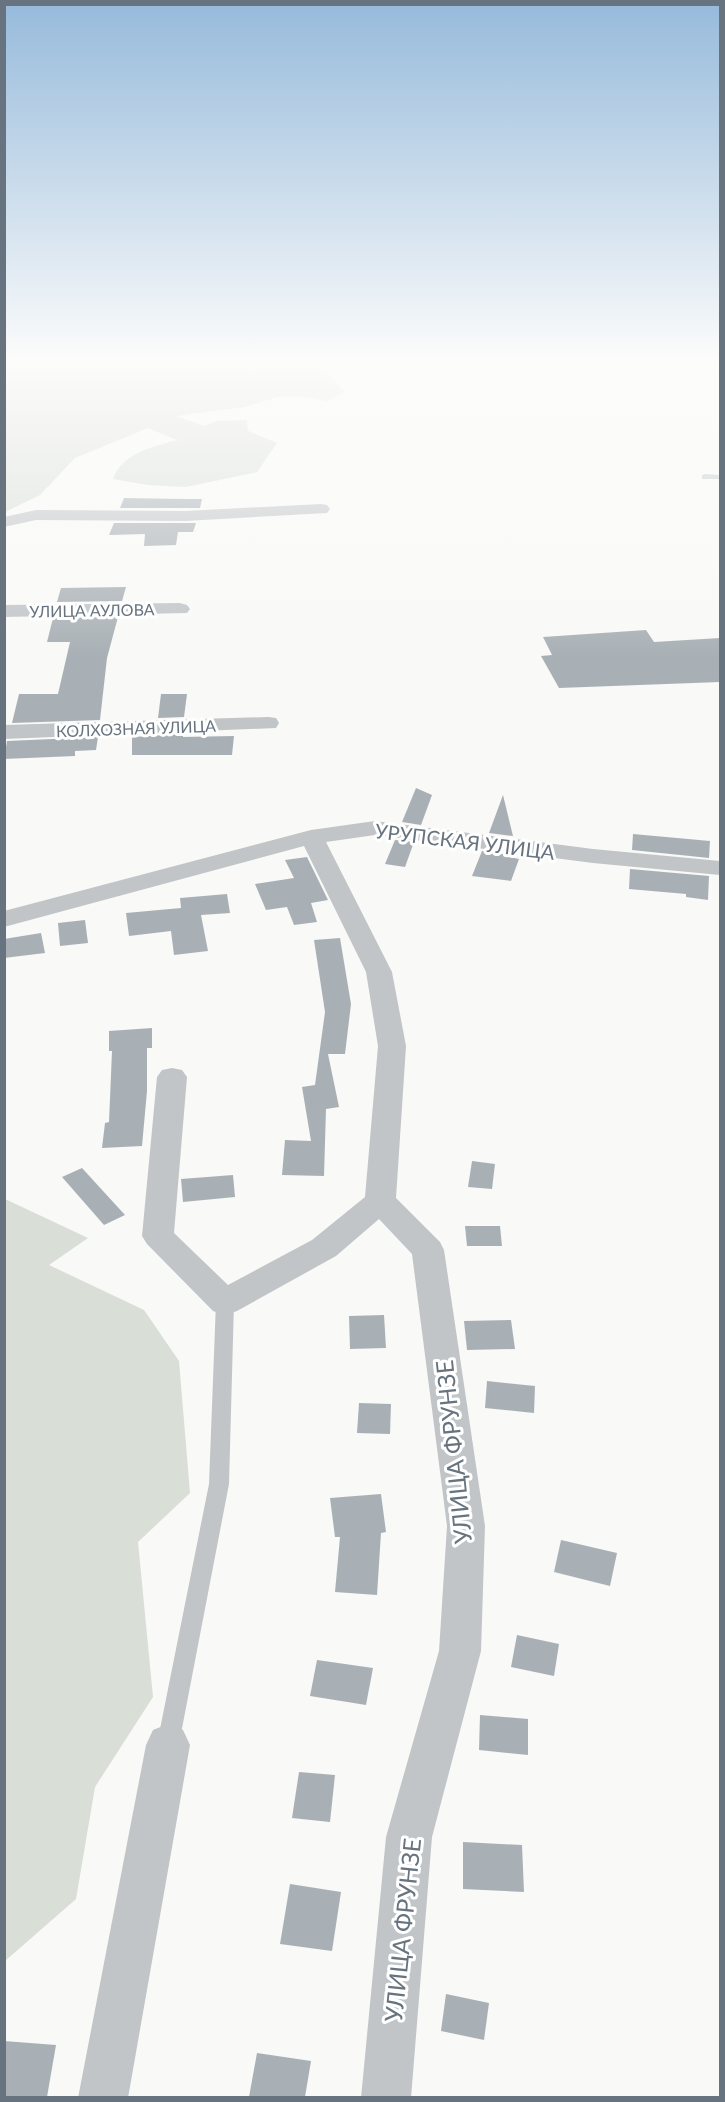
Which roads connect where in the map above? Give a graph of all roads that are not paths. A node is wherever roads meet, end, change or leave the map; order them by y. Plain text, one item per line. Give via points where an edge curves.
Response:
1 (705, 477) dead end
2 (720, 477) edge
3 (321, 509) dead end
4 (4, 522) edge
5 (180, 609) dead end
6 (4, 611) edge
7 (268, 723) dead end
8 (4, 732) edge
9 (311, 837) junction
10 (720, 868) edge
11 (4, 919) edge
12 (172, 1077) dead end
13 (380, 1201) junction
14 (225, 1302) junction
15 (168, 1745) joint
16 (102, 2097) edge
17 (386, 2097) edge

1 - 2 lane
3 - 4 street via 185,516 36,515
5 - 6 street, УЛИЦА АУЛОВА
7 - 8 street, КОЛХОЗНАЯ УЛИЦА
9 - 10 street, УРУПСКАЯ УЛИЦА via 375,828
9 - 11 street, УРУПСКАЯ УЛИЦА
9 - 13 street via 379,972 392,1046
12 - 14 street via 158,1236
13 - 14 street via 324,1248
13 - 17 street, УЛИЦА ФРУНЗЕ via 428,1250 466,1526 460,1652 409,1837
14 - 15 lane via 219,1484
15 - 16 street

